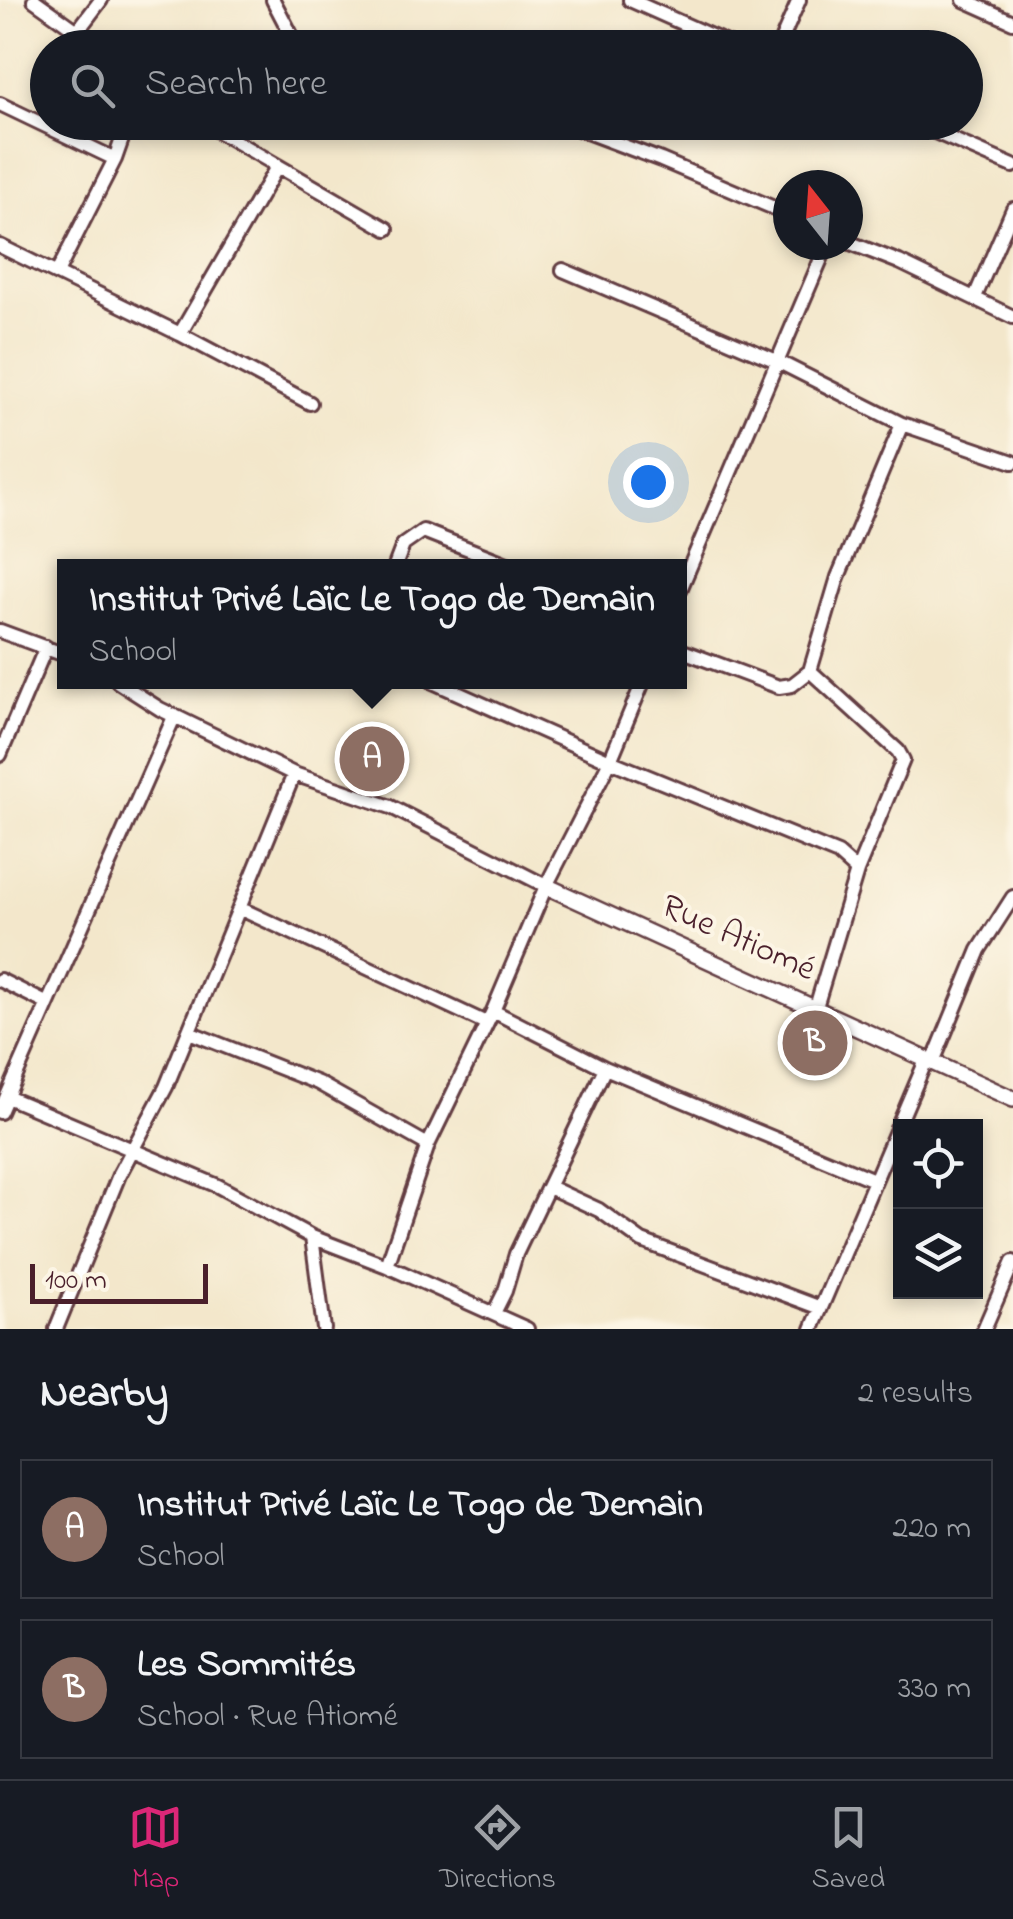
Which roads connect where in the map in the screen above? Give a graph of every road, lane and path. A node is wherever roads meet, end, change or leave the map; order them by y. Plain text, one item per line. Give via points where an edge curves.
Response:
1 (34, 0) edge
2 (100, 0) edge
3 (273, 0) edge
4 (630, 0) edge
5 (799, 0) edge
6 (964, 0) edge
7 (1013, 22) edge
8 (79, 29) joint
9 (289, 30) edge
10 (698, 30) edge
11 (786, 30) edge
12 (0, 104) edge
13 (30, 118) edge
14 (77, 140) edge
15 (122, 140) edge
16 (232, 140) edge
17 (608, 140) edge
18 (953, 140) edge
19 (115, 158) junction
20 (1013, 166) edge
21 (277, 167) junction
22 (773, 208) edge
23 (1013, 209) edge
24 (387, 229) dead end
25 (0, 246) edge
26 (863, 248) edge
27 (821, 260) edge
28 (563, 270) dead end
29 (57, 273) junction
30 (975, 297) junction
31 (1013, 317) edge
32 (180, 334) junction
33 (779, 362) junction
34 (310, 403) dead end
35 (902, 424) junction
36 (1013, 462) edge
37 (398, 559) edge
38 (494, 559) edge
39 (687, 574) edge
40 (0, 631) edge
41 (46, 648) junction
42 (57, 652) edge
43 (687, 653) edge
44 (810, 671) junction
45 (129, 689) edge
46 (449, 689) edge
47 (640, 689) edge
48 (174, 717) junction
49 (0, 756) edge
50 (610, 760) junction
51 (294, 774) junction
52 (857, 871) junction
53 (546, 886) junction
54 (1013, 896) edge
55 (239, 908) junction
56 (0, 980) edge
57 (46, 1003) junction
58 (816, 1007) junction
59 (489, 1017) junction
60 (188, 1032) junction
61 (930, 1060) junction
62 (605, 1068) junction
63 (7, 1097) junction
64 (1013, 1098) edge
65 (0, 1112) edge
66 (428, 1145) junction
67 (135, 1150) junction
68 (874, 1180) junction
69 (550, 1188) junction
70 (312, 1237) junction
71 (1013, 1262) edge
72 (387, 1266) junction
73 (821, 1308) junction
74 (494, 1314) junction
75 (56, 1329) edge
76 (324, 1329) edge
77 (527, 1329) edge
78 (812, 1329) edge
79 (984, 1329) edge

1 - 8 street
2 - 8 street
3 - 9 street
4 - 10 street
5 - 11 street
6 - 7 street
12 - 13 street
14 - 19 street
15 - 19 street
16 - 21 street
17 - 22 street
18 - 20 street
19 - 29 street
21 - 24 street
21 - 32 street
23 - 30 street
25 - 29 street
26 - 30 street
27 - 33 street
28 - 33 street
29 - 32 street
30 - 31 street
32 - 34 street
33 - 35 street
33 - 39 street
35 - 36 street
35 - 44 street via 838,576
37 - 38 street via 403,545 423,531
40 - 41 street
41 - 42 street
41 - 49 street
43 - 44 street via 778,686 792,685
44 - 52 street via 902,760
45 - 48 street
46 - 50 street
47 - 50 street
48 - 51 street
48 - 57 street
50 - 52 street via 838,854
50 - 53 street
51 - 53 street via 391,807
51 - 55 street
52 - 58 street
53 - 58 street, Rue Atiomé
53 - 59 street
54 - 61 street via 972,964
55 - 59 street
55 - 60 street
56 - 57 street
57 - 63 street
58 - 61 street, Rue Atiomé
59 - 62 street
59 - 66 street
60 - 66 street via 318,1083
60 - 67 street
61 - 64 street, Rue Atiomé
61 - 68 street
62 - 68 street
62 - 69 street
63 - 65 street
63 - 67 street
66 - 72 street
67 - 70 street
67 - 75 street
68 - 73 street
69 - 73 street via 599,1210 642,1241
69 - 74 street
70 - 72 street
70 - 76 street
71 - 79 street
72 - 74 street
73 - 78 street
74 - 77 street

